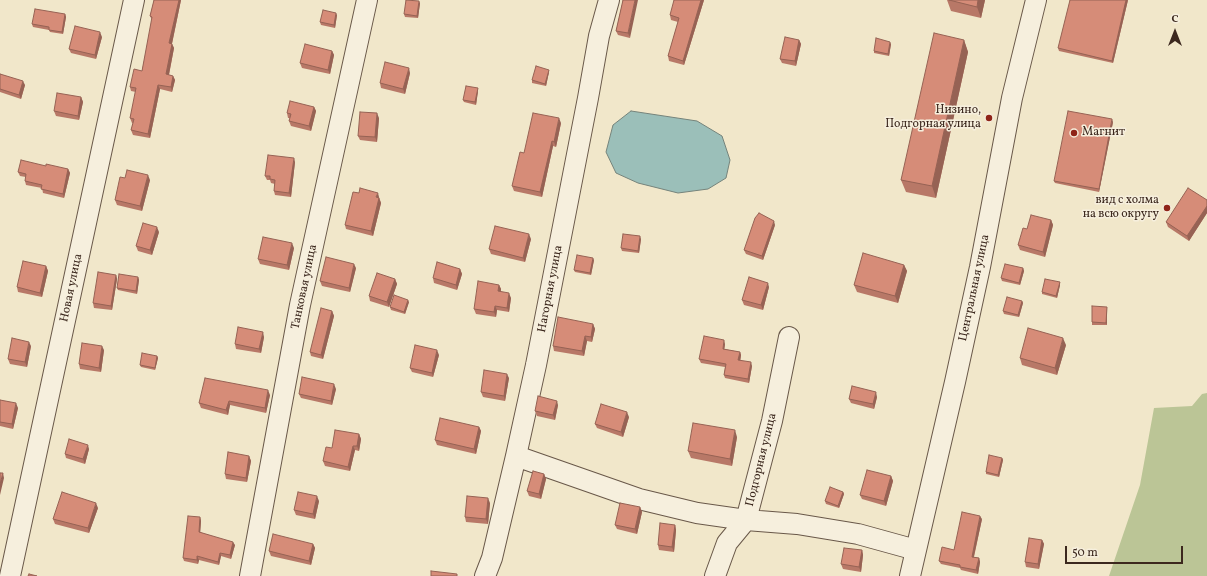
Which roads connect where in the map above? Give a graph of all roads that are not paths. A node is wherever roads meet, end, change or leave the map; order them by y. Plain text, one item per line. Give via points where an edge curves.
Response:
1 (134, 0) edge
2 (367, 0) edge
3 (609, 0) edge
4 (1036, 0) edge
5 (789, 337) dead end
6 (516, 456) junction
7 (746, 520) junction
8 (916, 550) junction
9 (10, 576) edge
10 (250, 576) edge
11 (485, 576) edge
12 (715, 576) edge
13 (910, 576) edge

1 - 9 street, Новая улица
2 - 10 street, Танковая улица via 300,305
3 - 6 street, Нагорная улица via 599,36
4 - 8 street, Центральная улица via 1012,98 980,267
5 - 7 street, Подгорная улица via 772,421
6 - 7 street via 639,499 697,513
6 - 11 street, Нагорная улица via 492,558
7 - 8 street via 796,524 858,534
7 - 12 street, Подгорная улица via 727,543
8 - 13 street, Центральная улица

